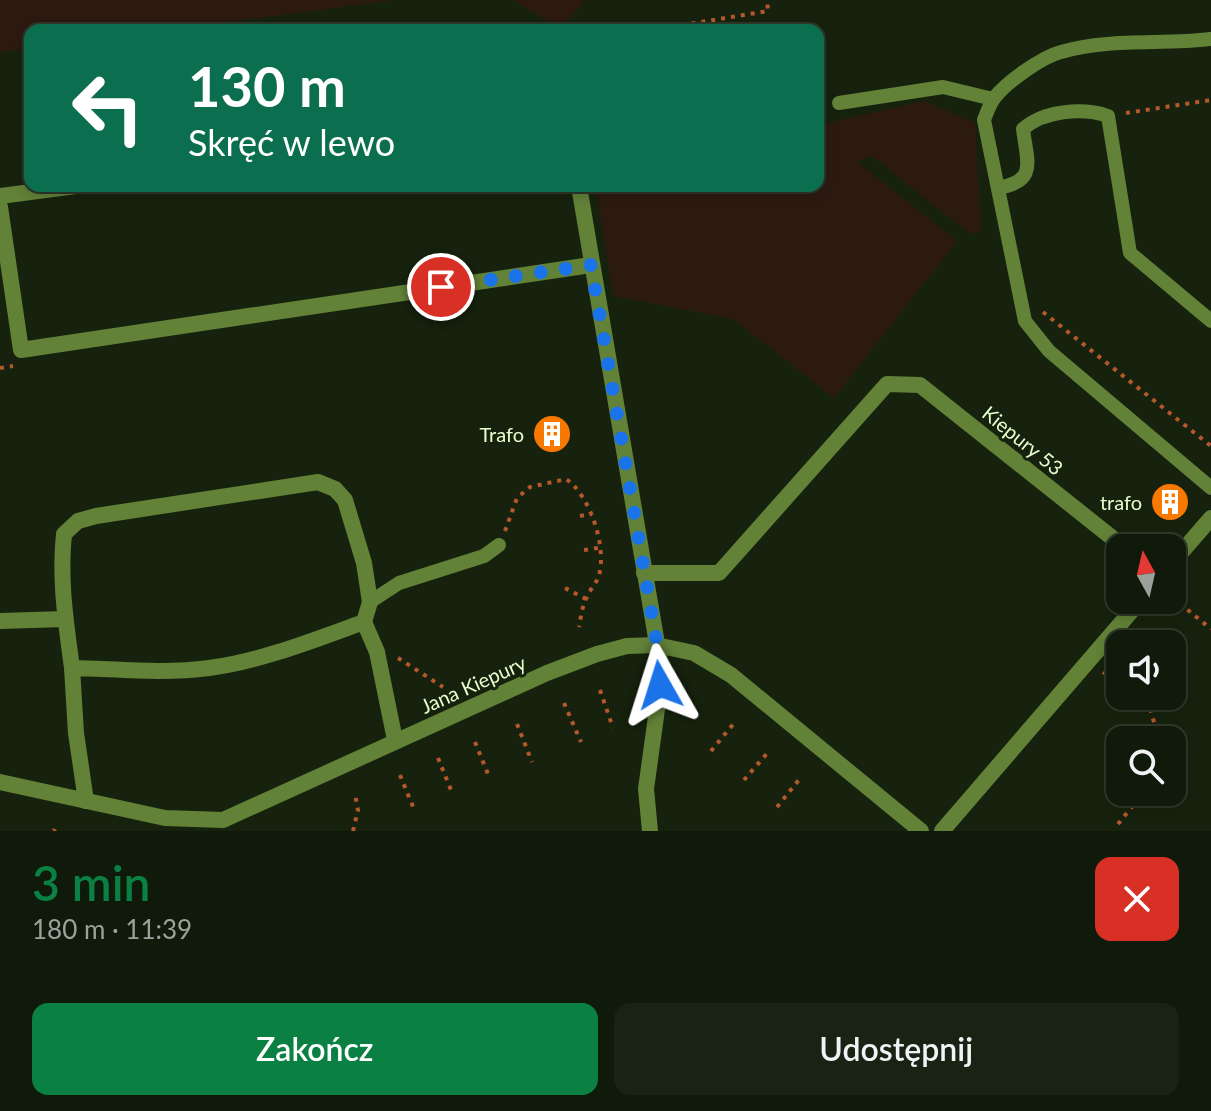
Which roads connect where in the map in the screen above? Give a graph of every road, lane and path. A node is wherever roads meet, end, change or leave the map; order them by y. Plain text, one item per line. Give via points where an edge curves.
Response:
1 (767, 0) edge
2 (689, 24) edge
3 (1211, 39) edge
4 (993, 99) junction
5 (1211, 100) edge
6 (839, 103) dead end
7 (1108, 116) junction
8 (998, 188) junction
9 (30, 192) edge
10 (580, 192) edge
11 (0, 196) edge
12 (0, 207) edge
13 (591, 265) junction
14 (1037, 302) dead end
15 (1211, 321) edge
16 (1211, 446) edge
17 (1211, 488) edge
18 (592, 514) junction
19 (580, 516) dead end
20 (1211, 518) edge
21 (1107, 534) edge
22 (499, 545) joint
23 (1186, 547) edge
24 (598, 548) junction
25 (584, 550) dead end
26 (644, 573) junction
27 (565, 588) dead end
28 (586, 599) junction
29 (370, 602) junction
30 (1186, 608) edge
31 (1128, 614) edge
32 (65, 619) junction
33 (0, 621) edge
34 (364, 622) junction
35 (579, 627) dead end
36 (1211, 629) edge
37 (656, 645) junction
38 (388, 651) dead end
39 (72, 668) junction
40 (443, 687) dead end
41 (600, 690) dead end
42 (564, 703) dead end
43 (735, 722) dead end
44 (517, 724) dead end
45 (613, 728) dead end
46 (395, 740) junction
47 (475, 742) dead end
48 (581, 742) dead end
49 (770, 750) dead end
50 (711, 751) dead end
51 (438, 758) dead end
52 (532, 762) dead end
53 (400, 775) dead end
54 (802, 776) dead end
55 (490, 779) dead end
56 (744, 780) dead end
57 (0, 782) edge
58 (355, 794) dead end
59 (453, 795) dead end
60 (86, 801) junction
61 (1133, 806) edge
62 (777, 807) dead end
63 (414, 809) dead end
64 (1118, 824) dead end
65 (224, 825) edge
66 (919, 830) edge
67 (353, 831) edge
68 (650, 831) edge
69 (942, 831) edge

1 - 2 path via 768,11
3 - 4 lane via 1060,52 1015,78
4 - 6 lane via 943,87
4 - 8 lane via 984,120
5 - 7 path
7 - 8 lane via 1091,110 1035,119 1023,129 1028,168 1024,179
7 - 15 lane via 1130,253
8 - 17 lane via 1025,321 1049,351
9 - 11 street
10 - 13 street
12 - 13 street via 21,350
13 - 26 street
14 - 16 path
18 - 19 path
18 - 22 path via 578,486 566,479 530,487 517,498
18 - 24 path
20 - 23 street
21 - 26 street, Kiepury 53 via 920,385 887,384 719,573
22 - 29 lane via 484,556 399,583
24 - 25 path
24 - 28 path via 599,576
26 - 37 street
27 - 28 path
28 - 35 path
29 - 32 street via 345,500 318,482 78,521 64,534
29 - 34 street
30 - 36 path
31 - 69 street
32 - 33 street
32 - 39 street
34 - 39 street via 209,668
34 - 46 street via 377,652
37 - 46 street, Jana Kiepury via 597,654
37 - 66 street, Jana Kiepury via 694,653 731,675
37 - 68 street via 662,673 646,789
38 - 40 path
39 - 60 street
41 - 45 path
42 - 48 path
43 - 50 path
44 - 52 path
46 - 65 street, Jana Kiepury
47 - 55 path
49 - 56 path
51 - 59 path
53 - 63 path
54 - 62 path
57 - 60 street, Jana Kiepury
58 - 67 path
60 - 65 street, Jana Kiepury
61 - 64 path

